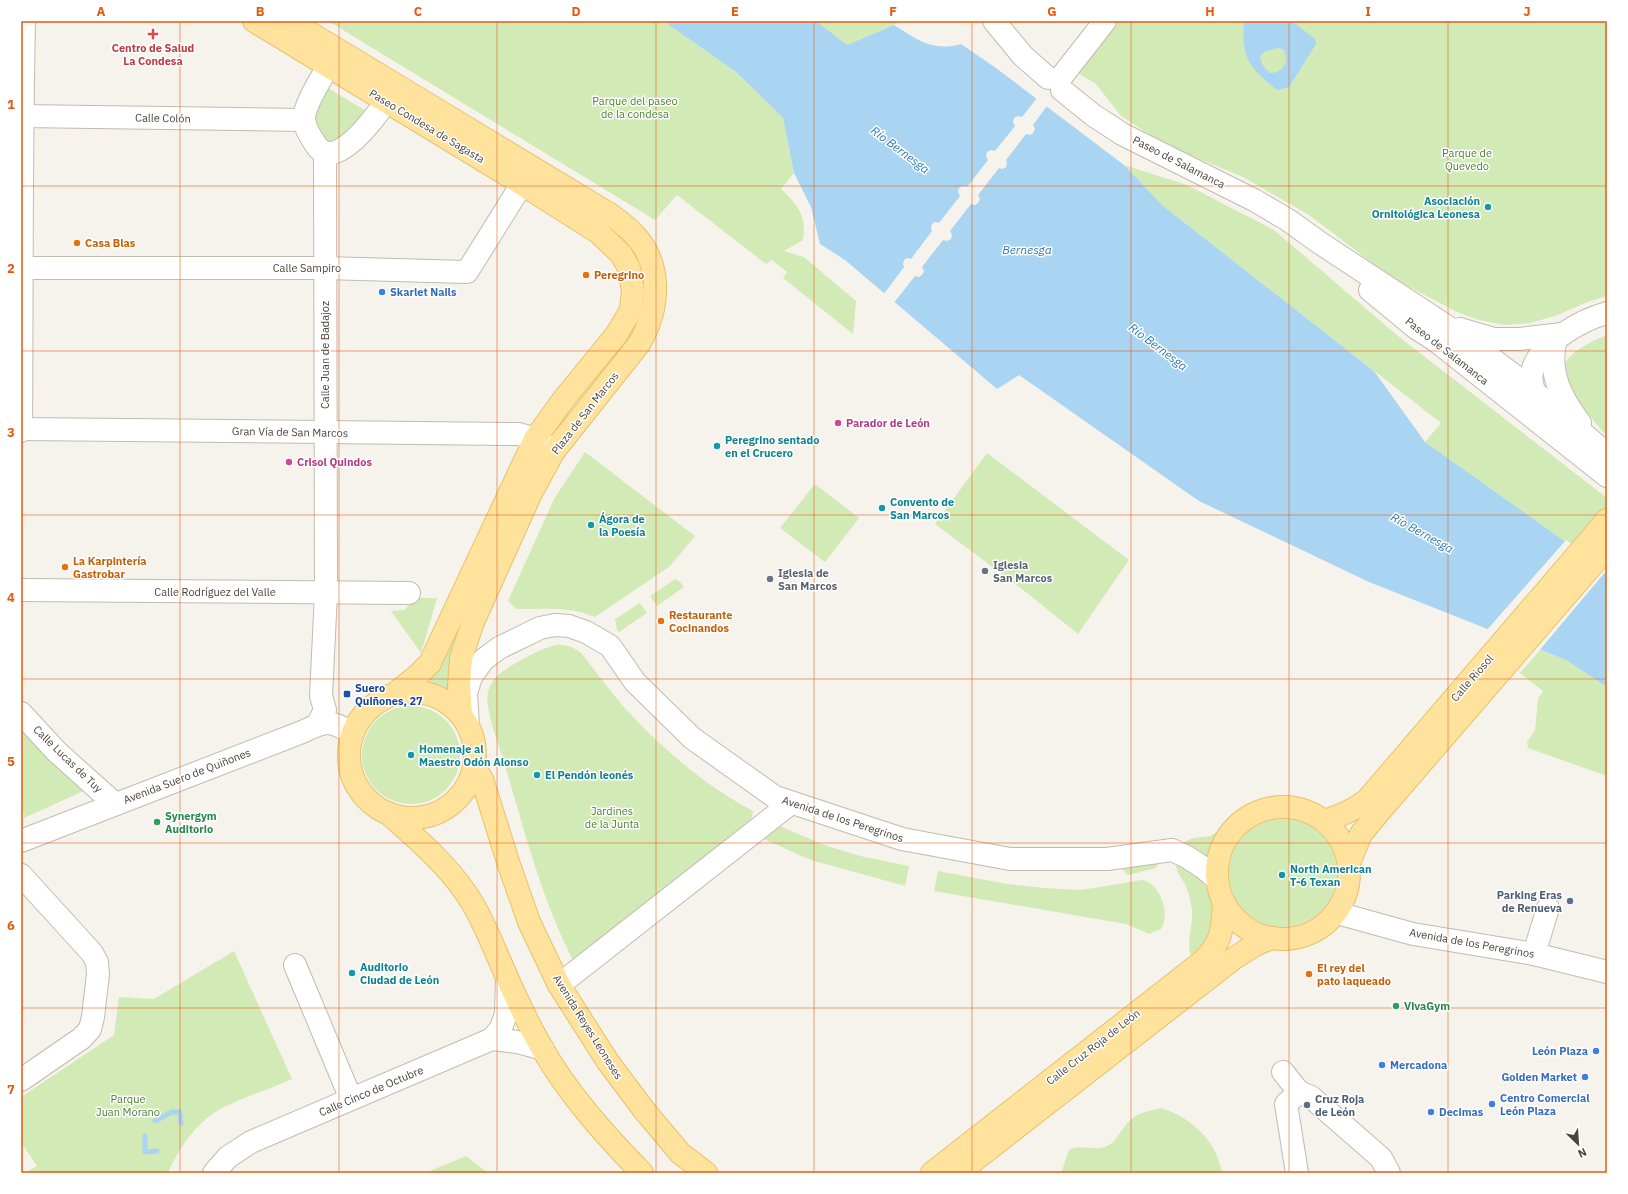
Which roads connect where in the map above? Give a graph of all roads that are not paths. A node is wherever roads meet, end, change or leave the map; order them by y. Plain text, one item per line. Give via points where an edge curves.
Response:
1 (24, 21) edge
2 (254, 21) edge
3 (290, 21) edge
4 (994, 21) edge
5 (1105, 21) edge
6 (333, 59) junction
7 (1057, 82) junction
8 (391, 94) junction
9 (21, 116) edge
10 (304, 120) junction
11 (325, 152) junction
12 (528, 176) junction
13 (611, 215) joint
14 (600, 233) joint
15 (23, 268) junction
16 (324, 268) junction
17 (1607, 313) edge
18 (1440, 333) junction
19 (1560, 337) junction
20 (1553, 365) junction
21 (1530, 385) junction
22 (21, 430) edge
23 (326, 432) junction
24 (535, 439) junction
25 (554, 451) junction
26 (1604, 452) edge
27 (1579, 454) junction
28 (1607, 476) edge
29 (1607, 520) edge
30 (1607, 548) edge
31 (21, 590) edge
32 (326, 593) junction
33 (409, 593) dead end
34 (397, 692) junction
35 (21, 713) edge
36 (1454, 713) junction
37 (321, 717) junction
38 (465, 720) junction
39 (354, 732) junction
40 (474, 768) junction
41 (791, 802) junction
42 (115, 804) junction
43 (388, 813) junction
44 (1325, 821) junction
45 (21, 841) edge
46 (1349, 863) junction
47 (21, 875) edge
48 (1217, 879) junction
49 (1224, 902) junction
50 (1548, 908) dead end
51 (1337, 913) junction
52 (1271, 938) junction
53 (1538, 955) junction
54 (295, 965) dead end
55 (1607, 972) edge
56 (508, 979) junction
57 (1607, 982) edge
58 (559, 985) junction
59 (492, 1039) junction
60 (542, 1049) junction
61 (1284, 1072) dead end
62 (21, 1080) edge
63 (1299, 1092) junction
64 (351, 1099) junction
65 (251, 1142) junction
66 (214, 1173) edge
67 (236, 1173) edge
68 (642, 1173) edge
69 (706, 1173) edge
70 (932, 1173) edge
71 (958, 1173) edge
72 (1297, 1173) edge
73 (1389, 1173) edge

1 - 9 street
2 - 6 main road, Paseo Condesa de Sagasta
3 - 6 main road, Paseo Condesa de Sagasta
4 - 7 street, Paseo de Salamanca via 1023,56
5 - 7 street
6 - 8 main road, Paseo Condesa de Sagasta
6 - 10 street via 310,99
7 - 18 street, Paseo de Salamanca via 1093,115 1122,134 1254,200 1288,220 1320,243 1416,328
8 - 11 street via 363,132 345,147 335,152
8 - 12 main road, Paseo Condesa de Sagasta
9 - 10 street, Calle Colón
9 - 15 street
10 - 11 street via 313,141
11 - 16 street, Calle Juan de Badajoz
12 - 13 main road, Paseo Condesa de Sagasta
12 - 14 main road, Paseo Condesa de Sagasta
12 - 16 street, Calle Sampiro via 467,272
13 - 25 main road, Plaza de San Marcos via 639,240 650,259 655,303 650,324 639,344
14 - 24 main road, Plaza de San Marcos via 622,254 629,268 633,291 631,309 616,335
15 - 16 street, Calle Sampiro
15 - 22 street
16 - 23 street, Calle Juan de Badajoz
17 - 19 street
18 - 19 street via 1494,339
18 - 21 street via 1504,381
18 - 27 street, Paseo de Salamanca
19 - 20 street via 1552,358
19 - 21 street via 1547,346 1539,358 1532,372
20 - 21 street
20 - 26 street via 1558,387 1576,417
21 - 26 street
21 - 27 street via 1540,406 1574,436
22 - 23 street, Gran Vía de San Marcos
23 - 24 street, Gran Vía de San Marcos via 519,434
23 - 32 street, Calle Juan de Badajoz
24 - 25 street, Gran Vía de San Marcos
24 - 34 main road, Plaza de San Marcos via 430,663
25 - 38 main road, Plaza de San Marcos via 531,493 473,622 462,658 459,686
27 - 28 street, Paseo de Salamanca
29 - 36 main road, Calle Riosol
30 - 36 main road, Calle Riosol
31 - 32 street, Calle Rodríguez del Valle
32 - 33 street, Calle Rodríguez del Valle
32 - 37 street, Calle Juan de Badajoz
34 - 38 main road via 432,695 447,702
34 - 39 main road via 366,710
35 - 42 street, Calle Lucas de Tuy via 57,752
36 - 44 main road, Calle Riosol via 1367,800 1353,810
36 - 46 main road, Calle Riosol via 1361,834
37 - 39 street via 346,720
37 - 42 street, Avenida Suero de Quiñones via 302,732
38 - 40 main road via 475,754
38 - 41 street, Avenida de los Peregrinos via 468,685 483,660 499,648 540,628 569,626 586,632 610,646 636,682 692,738 775,797
39 - 43 main road via 349,756 357,785 366,798
40 - 43 main road via 468,786 455,802 438,812 419,817
40 - 58 main road, Avenida Reyes Leoneses via 482,779 529,922
41 - 48 street, Avenida de los Peregrinos via 902,839 1010,859 1108,860 1172,850 1187,857
41 - 58 street
42 - 45 street, Avenida Suero de Quiñones
43 - 56 main road via 424,844 463,889 483,922
44 - 46 main road via 1345,847
44 - 48 main road via 1306,811 1284,807 1263,810 1247,818 1233,830 1224,845 1218,862
46 - 51 main road via 1350,880
47 - 62 street via 92,953 97,962 98,974 90,1029 82,1038
48 - 49 main road
49 - 52 main road via 1235,919 1252,932
49 - 70 main road, Calle Cruz Roja de León via 1221,934 1213,950 1203,961
50 - 53 street
51 - 52 main road via 1324,926 1308,935 1290,939
51 - 53 street, Avenida de los Peregrinos via 1413,934
52 - 71 main road, Calle Cruz Roja de León via 1233,959
53 - 55 street, Avenida de los Peregrinos
53 - 57 street via 1564,970
54 - 64 street
56 - 59 street via 506,1014 501,1028
56 - 60 main road
58 - 69 main road, Avenida Reyes Leoneses via 608,1062 644,1110 680,1153
59 - 60 street, Calle Cinco de Octubre
59 - 64 street, Calle Cinco de Octubre
60 - 68 main road via 605,1135
61 - 63 street
63 - 72 street via 1286,1104
63 - 73 street via 1311,1097 1381,1158
64 - 65 street, Calle Cinco de Octubre
65 - 66 street, Calle Cinco de Octubre via 228,1157
65 - 67 street via 236,1163

